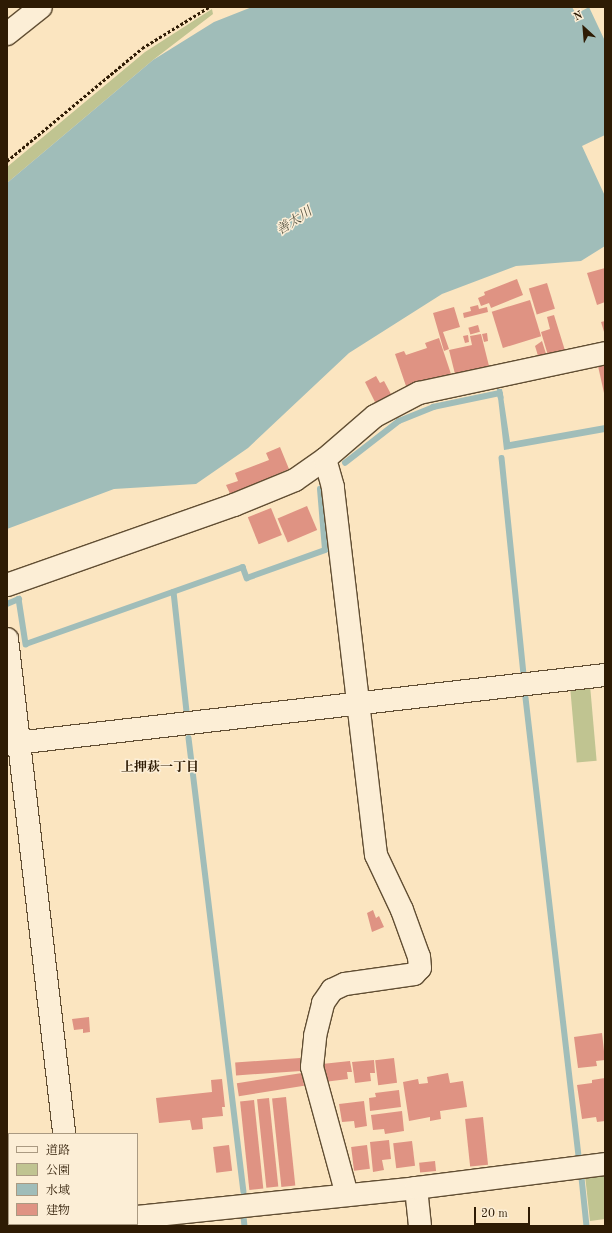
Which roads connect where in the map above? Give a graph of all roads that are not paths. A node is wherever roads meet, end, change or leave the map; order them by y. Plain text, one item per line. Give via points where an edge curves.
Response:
1 (41, 7) edge
2 (7, 34) edge
3 (605, 353) edge
4 (325, 459) junction
5 (7, 585) edge
6 (7, 639) edge
7 (605, 675) edge
8 (359, 704) junction
9 (13, 743) edge
10 (64, 1133) edge
11 (605, 1164) edge
12 (416, 1188) junction
13 (347, 1194) junction
14 (138, 1217) edge
15 (74, 1225) edge
16 (55, 1226) edge
17 (420, 1226) edge

1 - 2 street
3 - 4 street via 419,393 375,416
4 - 5 street via 295,480 234,506
4 - 8 street via 333,487
6 - 9 street
7 - 8 street
8 - 9 street
8 - 13 street via 376,855 402,910 419,957 420,968 414,974 345,984 332,990 323,1003 315,1036 312,1068
9 - 10 street
11 - 12 street
12 - 13 street
12 - 17 street
13 - 14 street
15 - 16 street

